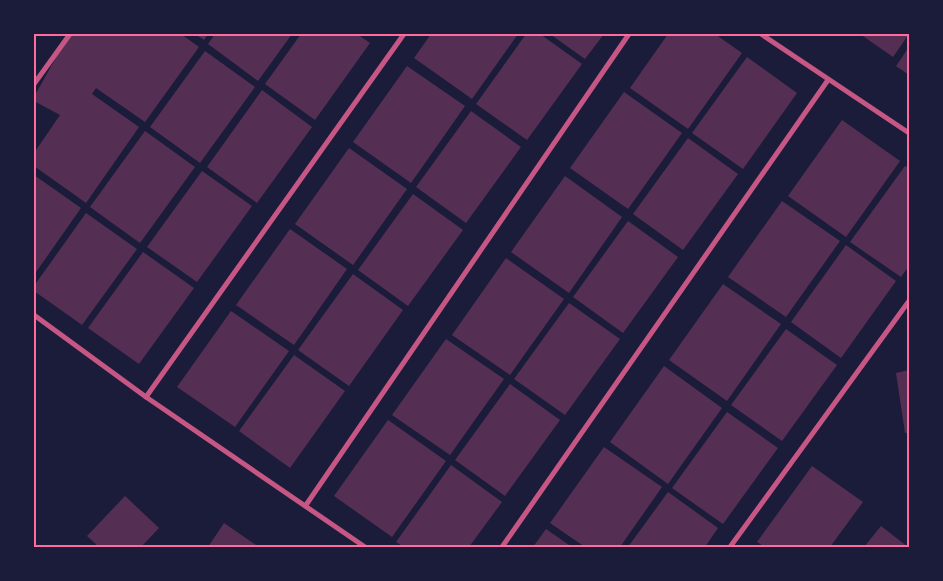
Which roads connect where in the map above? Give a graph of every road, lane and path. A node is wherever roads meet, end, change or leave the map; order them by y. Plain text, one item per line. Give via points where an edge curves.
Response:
1 (70, 34) edge
2 (404, 34) edge
3 (629, 34) edge
4 (761, 34) edge
5 (828, 80) junction
6 (34, 84) edge
7 (909, 133) edge
8 (909, 301) edge
9 (34, 315) edge
10 (146, 397) junction
11 (306, 505) junction
12 (365, 547) edge
13 (502, 547) edge
14 (730, 547) edge

1 - 6 street
2 - 10 street
3 - 11 street
4 - 5 street
5 - 7 street
5 - 13 street
8 - 14 street
9 - 10 street
10 - 11 street
11 - 12 street

